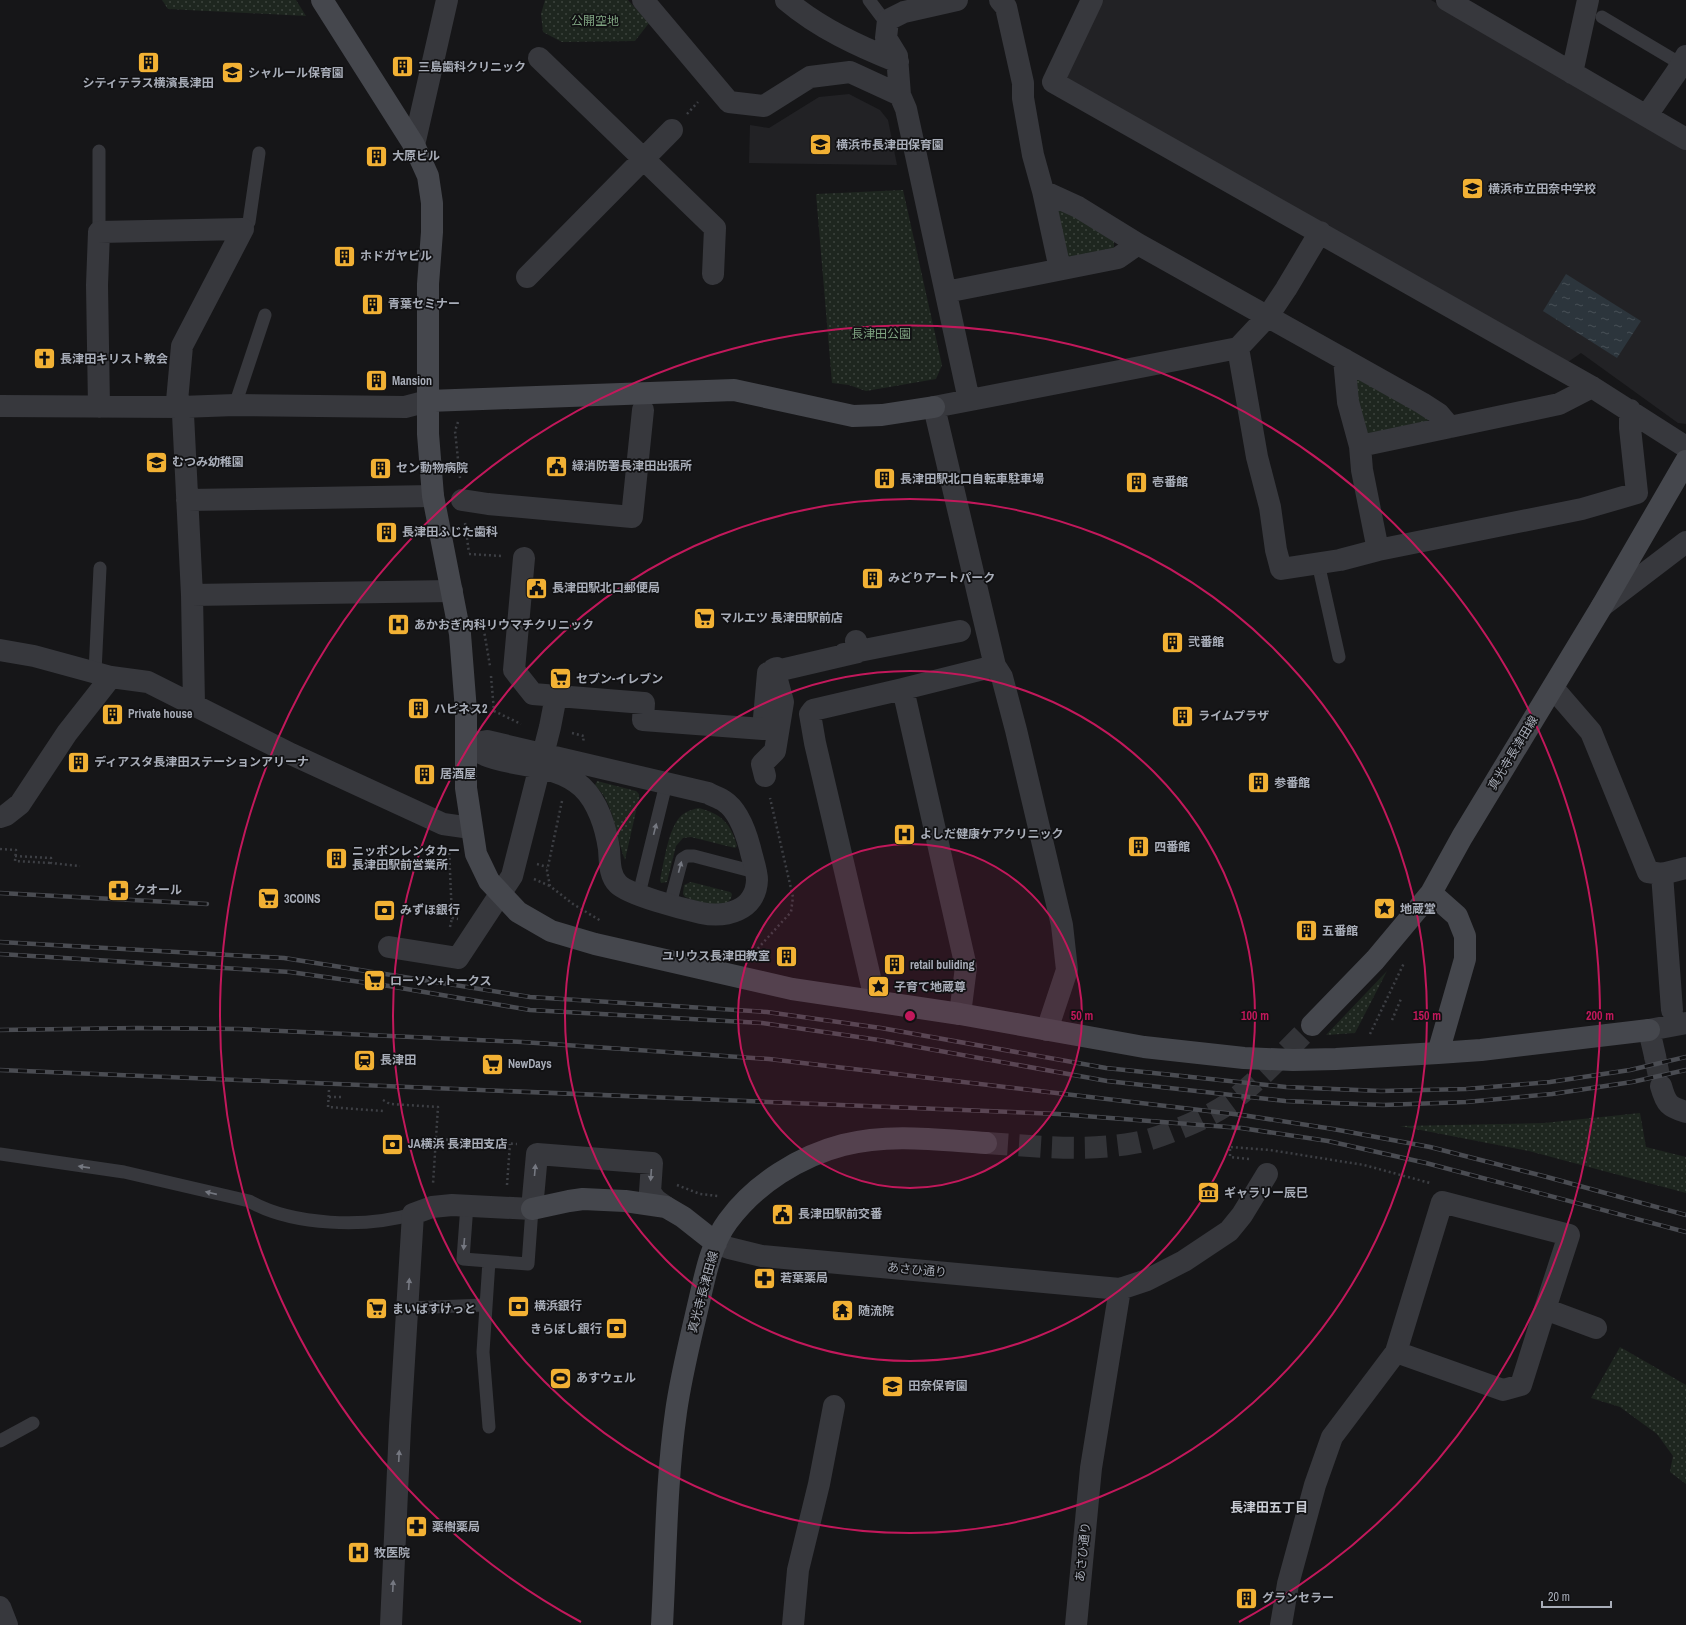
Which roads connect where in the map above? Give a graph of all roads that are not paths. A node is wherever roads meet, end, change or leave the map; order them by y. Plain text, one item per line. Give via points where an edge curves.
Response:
1 (322, 0) edge
2 (447, 0) edge
3 (643, 0) edge
4 (786, 0) edge
5 (869, 0) edge
6 (957, 0) edge
7 (1000, 0) edge
8 (1092, 0) edge
9 (1447, 0) edge
10 (1588, 0) edge
11 (934, 2) edge
12 (1602, 17) dead end
13 (888, 20) junction
14 (539, 58) dead end
15 (1684, 60) edge
16 (898, 62) junction
17 (1572, 73) junction
18 (1053, 82) junction
19 (1023, 83) junction
20 (900, 95) junction
21 (1647, 115) junction
22 (672, 130) dead end
23 (1686, 139) edge
24 (414, 145) junction
25 (99, 151) dead end
26 (259, 153) dead end
27 (643, 159) junction
28 (1043, 191) junction
29 (243, 229) junction
30 (99, 232) junction
31 (1320, 232) junction
32 (1138, 244) junction
33 (1060, 269) junction
34 (713, 274) dead end
35 (528, 277) dead end
36 (946, 292) junction
37 (265, 314) dead end
38 (1268, 316) junction
39 (1238, 348) junction
40 (1344, 359) junction
41 (1592, 387) junction
42 (969, 400) junction
43 (428, 401) junction
44 (235, 405) junction
45 (0, 406) edge
46 (99, 407) junction
47 (181, 407) junction
48 (934, 407) junction
49 (643, 410) dead end
50 (1630, 410) junction
51 (1450, 427) junction
52 (1360, 446) junction
53 (1686, 447) edge
54 (1686, 461) edge
55 (433, 496) junction
56 (187, 500) junction
57 (462, 500) road end
58 (1686, 542) edge
59 (1378, 550) junction
60 (524, 558) dead end
61 (1318, 563) junction
62 (100, 568) dead end
63 (452, 591) junction
64 (192, 595) junction
65 (1602, 606) junction
66 (960, 631) dead end
67 (856, 641) dead end
68 (0, 650) edge
69 (1339, 657) dead end
70 (995, 666) junction
71 (103, 674) junction
72 (1553, 688) junction
73 (903, 689) junction
74 (556, 696) junction
75 (194, 705) junction
76 (466, 745) junction
77 (765, 776) dead end
78 (666, 784) junction
79 (0, 817) edge
80 (472, 828) junction
81 (1686, 868) edge
82 (755, 872) junction
83 (1662, 874) junction
84 (1431, 893) junction
85 (639, 894) junction
86 (670, 904) junction
87 (389, 947) dead end
88 (872, 1001) junction
89 (960, 1014) junction
90 (1679, 1017) edge
91 (1312, 1025) tunnel mouth
92 (1047, 1030) junction
93 (1649, 1030) junction
94 (1438, 1053) junction
95 (1655, 1056) tunnel mouth
96 (1661, 1086) tunnel mouth
97 (1686, 1112) edge
98 (986, 1143) tunnel mouth
99 (0, 1154) edge
100 (1267, 1174) dead end
101 (467, 1206) junction
102 (666, 1207) junction
103 (532, 1209) junction
104 (413, 1214) junction
105 (716, 1243) junction
106 (488, 1261) junction
107 (1120, 1289) junction
108 (485, 1305) junction
109 (407, 1308) junction
110 (1545, 1309) junction
111 (1596, 1328) dead end
112 (1396, 1352) junction
113 (834, 1406) dead end
114 (33, 1423) dead end
115 (489, 1427) dead end
116 (0, 1441) edge
117 (0, 1607) edge
118 (6, 1625) edge
119 (391, 1625) edge
120 (662, 1625) edge
121 (793, 1625) edge
122 (1076, 1625) edge
123 (1281, 1625) edge

1 - 24 street
2 - 24 street
3 - 20 street via 729,102 764,106 810,77 850,72
4 - 16 street via 802,14 826,28
5 - 13 lane via 880,16
6 - 11 street
7 - 19 street via 1006,7
8 - 18 street
9 - 17 street
10 - 17 street
11 - 13 street
12 - 15 lane
13 - 16 street via 886,38
14 - 27 street
15 - 21 street
16 - 20 street
17 - 21 street
18 - 19 street
18 - 31 street
19 - 28 street via 1023,98 1033,155
20 - 36 street via 906,109
21 - 23 street
22 - 27 street
24 - 43 street via 428,176 432,203 428,284
25 - 30 lane
26 - 29 lane via 249,222
27 - 34 street via 715,228
27 - 35 street
28 - 32 street via 1078,208
28 - 33 street
29 - 30 street
29 - 47 street via 182,346 177,401
30 - 46 street
31 - 38 street
31 - 41 street
32 - 33 street via 1118,258
32 - 38 street
33 - 36 street
36 - 42 street
37 - 44 lane
38 - 39 street
38 - 40 street
39 - 42 street
39 - 61 street via 1281,569
40 - 51 street via 1422,403 1439,414
40 - 52 street via 1348,402
41 - 50 street
41 - 51 street via 1559,404
42 - 48 street
43 - 44 street via 405,407
43 - 48 street via 734,390 853,416 882,415
43 - 55 street
44 - 47 street
45 - 46 street
46 - 47 street
47 - 56 street
48 - 70 street
49 - 57 street via 632,517
50 - 53 street
50 - 59 street via 1637,493 1582,509
51 - 52 street
52 - 59 street via 1362,470
54 - 65 street, 真光寺長津田線
55 - 56 street
55 - 63 street
56 - 64 street
58 - 65 street
59 - 61 street
60 - 74 street via 514,670 533,694
61 - 69 lane
62 - 71 lane
63 - 64 street
63 - 76 street via 464,677
64 - 75 street
65 - 72 street, 真光寺長津田線
66 - 77 street via 774,669 784,702 775,751 762,764
67 - 74 street via 858,652 768,673 763,729 642,720 644,703
68 - 71 street
70 - 73 street
70 - 92 street via 1002,677 1016,730 1062,925 1067,970
71 - 75 street via 148,682
71 - 79 street via 20,804
72 - 83 street via 1591,732 1648,872
72 - 84 street, 真光寺長津田線
73 - 88 street via 813,710 810,714 872,986
73 - 89 street via 966,967
74 - 87 street via 520,860 458,958 415,945
75 - 80 street via 443,824
76 - 78 street via 487,741
76 - 80 street via 466,788
76 - 85 street via 486,755 553,771 569,777 583,787 595,802 602,821 614,878 618,885
78 - 82 street via 708,793 725,801 745,830
85 -> 78 lane
80 - 88 street via 476,854 489,881 518,912 551,930 595,944 792,989
81 - 83 street
82 - 86 street via 756,889 751,899 736,912 716,915
86 -> 82 lane via 682,859 687,856
83 - 90 street
84 - 91 street, 真光寺長津田線 via 1374,960
84 - 94 street via 1457,916 1465,936 1465,959
85 - 86 street
88 - 89 street
89 - 92 street
90 - 93 street
92 - 94 street via 1144,1047 1244,1058 1329,1059
93 - 94 street
93 - 95 street
96 - 97 street via 1665,1101 1672,1107
98 - 105 street, 真光寺長津田線 via 913,1138 875,1139 843,1145 818,1154 792,1166 757,1190 728,1221
104 -> 99 lane via 356,1223 289,1216 261,1208 249,1201 124,1172
100 - 107 street, あさひ通り via 1229,1231 1147,1280
101 - 103 street
101 - 104 street via 439,1205
101 -> 106 lane via 463,1259
102 - 103 street via 625,1201 583,1199
103 -> 102 street via 537,1154 652,1162 650,1192
102 - 105 street via 684,1217
103 - 106 lane via 528,1264
109 -> 104 street
105 - 107 street, あさひ通り via 762,1256
105 - 120 street, 真光寺長津田線 via 707,1269 685,1361 676,1412 671,1454
106 - 108 lane
107 - 122 street, あさひ通り via 1091,1468
108 - 109 lane
108 - 115 lane via 483,1352
119 -> 109 street
110 - 111 street
110 - 112 street via 1521,1385 1503,1390
110 - 112 street via 1569,1235 1442,1202
112 - 123 street via 1332,1437 1315,1485 1288,1584
113 - 121 street via 819,1484 798,1570
114 - 116 lane
117 - 118 street

